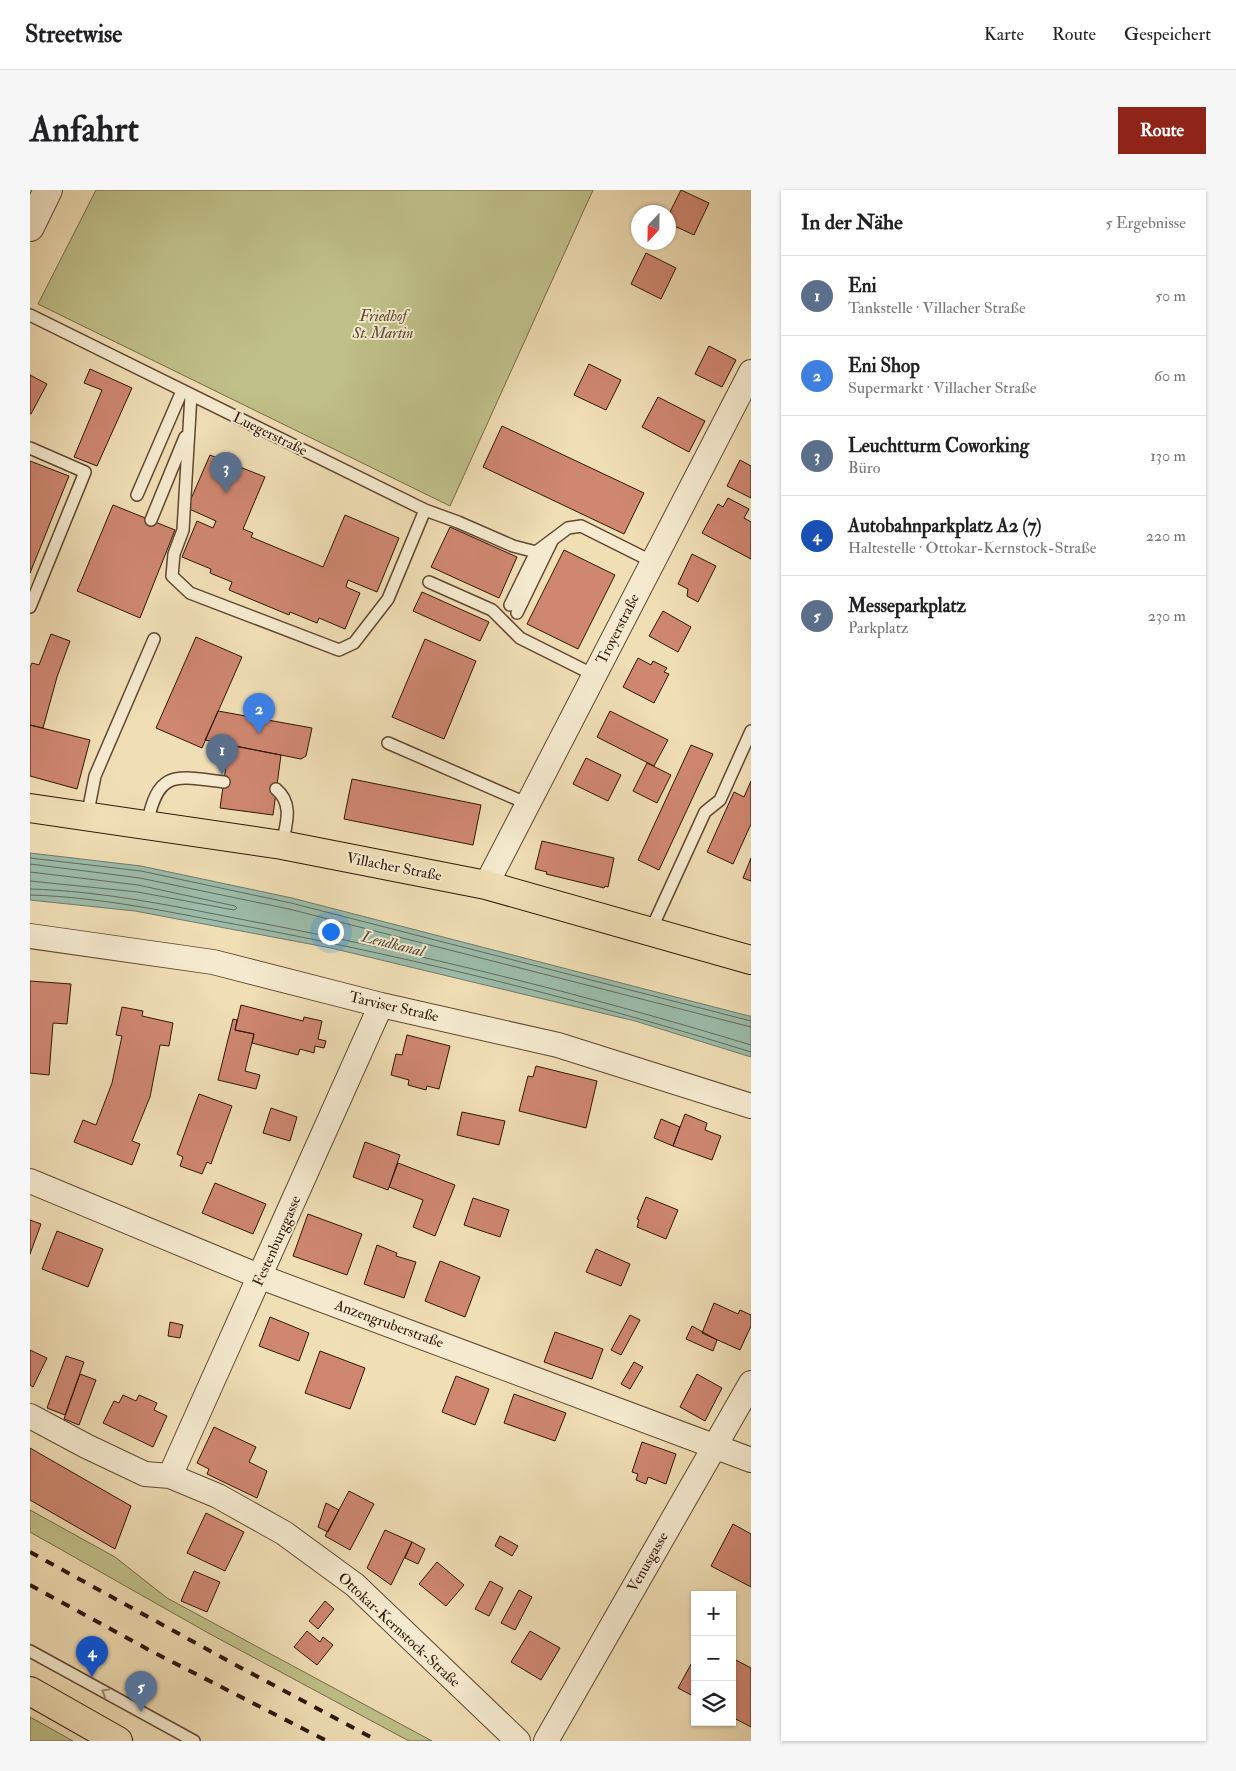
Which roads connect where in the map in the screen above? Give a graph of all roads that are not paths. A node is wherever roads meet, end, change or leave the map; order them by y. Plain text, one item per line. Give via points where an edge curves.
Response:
1 (48, 190) edge
2 (30, 227) edge
3 (30, 315) edge
4 (751, 372) edge
5 (187, 393) junction
6 (190, 426) junction
7 (30, 448) edge
8 (137, 495) dead end
9 (425, 510) junction
10 (151, 520) dead end
11 (552, 541) junction
12 (536, 552) junction
13 (653, 562) junction
14 (429, 582) dead end
15 (30, 607) edge
16 (154, 639) dead end
17 (594, 675) junction
18 (751, 731) edge
19 (388, 743) dead end
20 (224, 782) dead end
21 (276, 788) dead end
22 (528, 804) junction
23 (30, 808) edge
24 (87, 816) junction
25 (147, 825) junction
26 (282, 845) junction
27 (486, 885) junction
28 (650, 932) junction
29 (30, 936) edge
30 (751, 960) edge
31 (381, 1005) junction
32 (751, 1106) edge
33 (30, 1181) edge
34 (261, 1277) junction
35 (751, 1383) edge
36 (30, 1416) edge
37 (715, 1445) junction
38 (751, 1460) edge
39 (170, 1476) junction
40 (30, 1651) edge
41 (30, 1692) edge
42 (118, 1741) edge
43 (194, 1741) edge
44 (518, 1741) edge
45 (546, 1741) edge

1 - 2 street
3 - 5 lane, Luegerstraße
4 - 13 street, Troyerstraße
5 - 6 lane
5 - 8 lane
5 - 9 lane, Luegerstraße
6 - 9 lane via 182,530 174,554 172,576 190,593 339,650 354,643 388,599
6 - 10 lane
7 - 15 lane via 85,472
9 - 12 lane, Luegerstraße via 513,546
11 - 12 lane
11 - 12 lane via 513,609
11 - 13 lane via 568,528 581,526
13 - 17 street, Troyerstraße
14 - 17 lane via 492,610 520,638
16 - 24 lane via 95,776
17 - 22 street, Troyerstraße
18 - 28 lane via 720,800 705,812
19 - 22 lane
20 - 25 lane via 182,777 165,782 152,799
21 - 26 lane via 284,795 289,808
22 - 27 street, Troyerstraße
23 - 24 main road, Villacher Straße
24 - 25 main road, Villacher Straße
25 - 26 main road, Villacher Straße
26 - 27 main road, Villacher Straße
27 - 28 main road, Villacher Straße
28 - 30 main road, Villacher Straße
29 - 31 street, Tarviser Straße via 214,962
31 - 32 street, Tarviser Straße via 558,1045
31 - 34 street, Festenburggasse
33 - 34 street, Anzengruberstraße
34 - 37 street, Anzengruberstraße
34 - 39 street, Festenburggasse
35 - 37 street, Venusgasse
36 - 39 street, Ottokar-Kernstock-Straße via 145,1474
37 - 38 street, Anzengruberstraße
37 - 45 street, Venusgasse
39 - 44 street, Ottokar-Kernstock-Straße via 253,1514 341,1574 385,1612
43 -> 40 lane
41 - 42 main road

